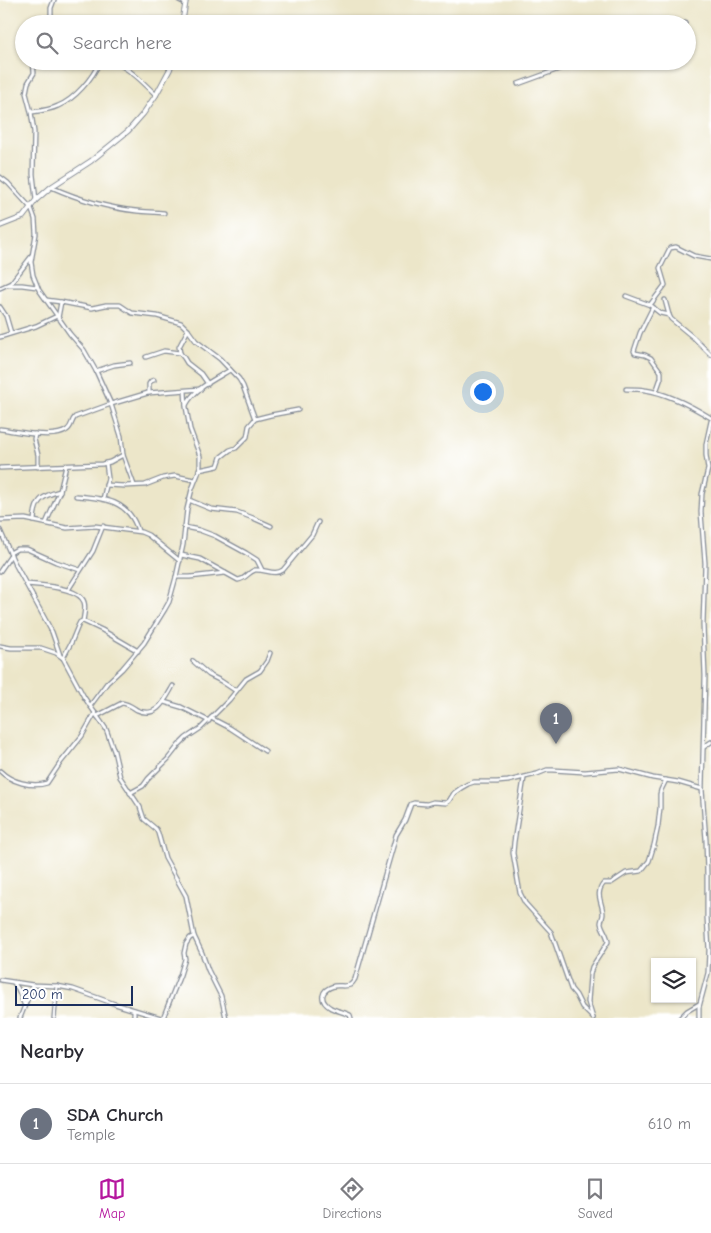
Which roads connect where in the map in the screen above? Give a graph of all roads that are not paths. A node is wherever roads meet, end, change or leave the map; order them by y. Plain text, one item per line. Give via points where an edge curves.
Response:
1 (54, 0) edge
2 (179, 0) edge
3 (185, 2) edge
4 (51, 15) edge
5 (183, 15) edge
6 (34, 70) edge
7 (94, 70) edge
8 (128, 70) edge
9 (168, 70) edge
10 (556, 70) edge
11 (518, 84) dead end
12 (156, 95) junction
13 (31, 112) junction
14 (0, 177) edge
15 (51, 188) junction
16 (36, 200) junction
17 (31, 208) junction
18 (164, 213) dead end
19 (0, 226) edge
20 (32, 256) junction
21 (711, 259) edge
22 (6, 286) junction
23 (37, 287) junction
24 (0, 288) edge
25 (626, 296) dead end
26 (46, 300) junction
27 (665, 300) dead end
28 (61, 302) junction
29 (652, 306) junction
30 (0, 307) edge
31 (668, 315) junction
32 (58, 317) junction
33 (188, 330) junction
34 (11, 334) junction
35 (0, 337) edge
36 (179, 347) junction
37 (173, 352) junction
38 (180, 353) junction
39 (711, 355) edge
40 (146, 356) dead end
41 (130, 363) dead end
42 (230, 370) junction
43 (96, 371) junction
44 (154, 380) dead end
45 (208, 384) junction
46 (201, 389) junction
47 (626, 389) dead end
48 (185, 391) junction
49 (656, 392) junction
50 (149, 393) junction
51 (111, 404) junction
52 (186, 406) junction
53 (298, 410) dead end
54 (255, 419) junction
55 (711, 419) edge
56 (0, 429) edge
57 (35, 434) junction
58 (123, 454) junction
59 (106, 463) junction
60 (66, 466) junction
61 (38, 467) junction
62 (0, 468) edge
63 (200, 470) junction
64 (190, 479) junction
65 (195, 480) junction
66 (106, 484) junction
67 (134, 485) junction
68 (193, 486) junction
69 (60, 491) junction
70 (76, 496) dead end
71 (103, 499) junction
72 (188, 500) junction
73 (34, 512) junction
74 (25, 519) junction
75 (0, 520) edge
76 (134, 520) junction
77 (34, 521) junction
78 (318, 522) dead end
79 (46, 523) junction
80 (103, 526) junction
81 (271, 526) dead end
82 (184, 528) junction
83 (0, 530) edge
84 (127, 530) junction
85 (138, 531) junction
86 (10, 554) junction
87 (181, 555) junction
88 (6, 560) junction
89 (180, 561) junction
90 (14, 562) junction
91 (80, 570) junction
92 (262, 570) junction
93 (0, 571) edge
94 (225, 573) junction
95 (176, 577) junction
96 (26, 584) junction
97 (68, 590) junction
98 (84, 621) junction
99 (0, 646) edge
100 (138, 650) junction
101 (270, 653) dead end
102 (61, 656) junction
103 (193, 661) dead end
104 (173, 686) dead end
105 (236, 692) junction
106 (164, 702) junction
107 (90, 706) junction
108 (96, 714) junction
109 (210, 719) junction
110 (711, 742) edge
111 (704, 748) junction
112 (265, 751) dead end
113 (0, 771) edge
114 (524, 777) junction
115 (666, 780) junction
116 (702, 789) junction
117 (130, 793) junction
118 (194, 936) junction
119 (0, 980) edge
120 (13, 982) junction
121 (33, 985) junction
122 (57, 986) junction
123 (699, 1004) junction
124 (25, 1005) junction
125 (134, 1010) junction
126 (20, 1018) edge
127 (54, 1018) edge
128 (134, 1018) edge
129 (162, 1018) edge
130 (226, 1018) edge
131 (351, 1018) edge
132 (593, 1018) edge
133 (680, 1018) edge
134 (699, 1018) edge

1 - 4 street
2 - 3 street
3 - 5 street
6 - 13 street via 26,88
7 - 13 street via 69,100 51,109
8 - 12 street
9 - 12 street
10 - 11 street
12 - 15 street via 128,131 92,161
13 - 16 street
14 - 17 street
15 - 16 street
15 - 18 street via 99,204
16 - 17 street
17 - 19 street via 23,217
17 - 20 street via 36,234
20 - 22 street
20 - 23 street via 31,267
21 - 29 street via 673,246 670,248 660,268 664,285
22 - 23 street
22 - 24 street
23 - 26 street
25 - 29 street
26 - 28 street
26 - 32 street
27 - 31 street
28 - 32 street
28 - 33 street via 92,308 120,305 132,313 176,321
29 - 31 street
29 - 49 street via 634,352 651,358 661,372
30 - 34 street
31 - 39 street
32 - 34 street
32 - 43 street
33 - 36 street
33 - 42 street
34 - 35 street
36 - 37 street
36 - 38 street
37 - 38 street
37 - 40 street
38 - 45 street
41 - 43 street
42 - 45 street
42 - 54 street via 244,386
43 - 51 street
44 - 50 street via 149,384
45 - 46 street
46 - 48 street
46 - 52 street
47 - 49 street
48 - 50 street
48 - 52 street
49 - 55 street
50 - 51 street
51 - 57 street via 75,417 65,431
51 - 58 street
52 - 63 street via 190,430 200,456
53 - 54 street
54 - 63 street via 245,440 221,457 218,466
55 - 111 street via 701,512 705,563
56 - 57 street
57 - 61 street
58 - 59 street
58 - 67 street
59 - 60 street
59 - 66 street
60 - 61 street
60 - 69 street
61 - 62 street
63 - 65 street
64 - 65 street
64 - 67 street via 179,476
64 - 68 street
65 - 68 street
66 - 67 street
66 - 71 street
68 - 72 street
69 - 73 street via 42,498
69 - 79 street
70 - 71 street
71 - 76 street via 124,508
72 - 81 street via 211,509 237,512
72 - 82 street
73 - 74 street
73 - 77 street
74 - 75 street
74 - 77 street
76 - 84 street
76 - 85 street
77 - 79 street
78 - 92 street via 312,535 282,571
79 - 80 street via 66,528
80 - 84 street
80 - 91 street via 93,551
82 - 87 street
82 - 92 street via 215,536 252,556
83 - 86 street
84 - 85 street
85 - 89 street via 144,532
86 - 88 street
86 - 90 street
86 - 91 street via 17,549 27,549
87 - 89 street
87 - 94 street via 200,560
88 - 90 street
88 - 93 street
89 - 95 street
90 - 96 street
91 - 97 street
92 - 94 street via 252,571 242,580
94 - 95 street
95 - 100 street via 165,610
96 - 97 street
96 - 102 street
97 - 98 street via 84,600
98 - 100 street
98 - 102 street via 80,622
99 - 102 street via 41,648
100 - 107 street
101 - 105 street via 260,671 248,677
102 - 107 street
103 - 105 street
104 - 106 street
105 - 109 street
106 - 108 street via 148,713 122,703
106 - 109 street
107 - 108 street
108 - 113 street via 47,783 24,783 7,778
108 - 117 street via 106,730 120,777
109 - 112 street
109 - 117 street via 179,745 143,786
110 - 111 street
111 - 116 street
114 - 115 street via 548,770 585,772 616,769
114 - 131 street via 474,782 460,788 446,803 414,803 410,806 396,835 355,979 347,986 329,988 322,995 331,1008
114 - 132 street via 513,853 520,893 551,932 571,989 582,1008
115 - 116 street
115 - 132 street via 661,790 658,826 646,867 602,885 601,922 608,942 592,966 590,975 588,1002
116 - 123 street via 709,950 708,973
117 - 118 street via 144,819 156,830 184,893
118 - 129 street via 186,944 180,975
118 - 130 street
119 - 120 street
120 - 121 street
120 - 124 street
121 - 122 street
121 - 124 street
122 - 125 street
122 - 127 street
123 - 133 street
123 - 134 street
124 - 126 street
125 - 128 street
125 - 129 street

